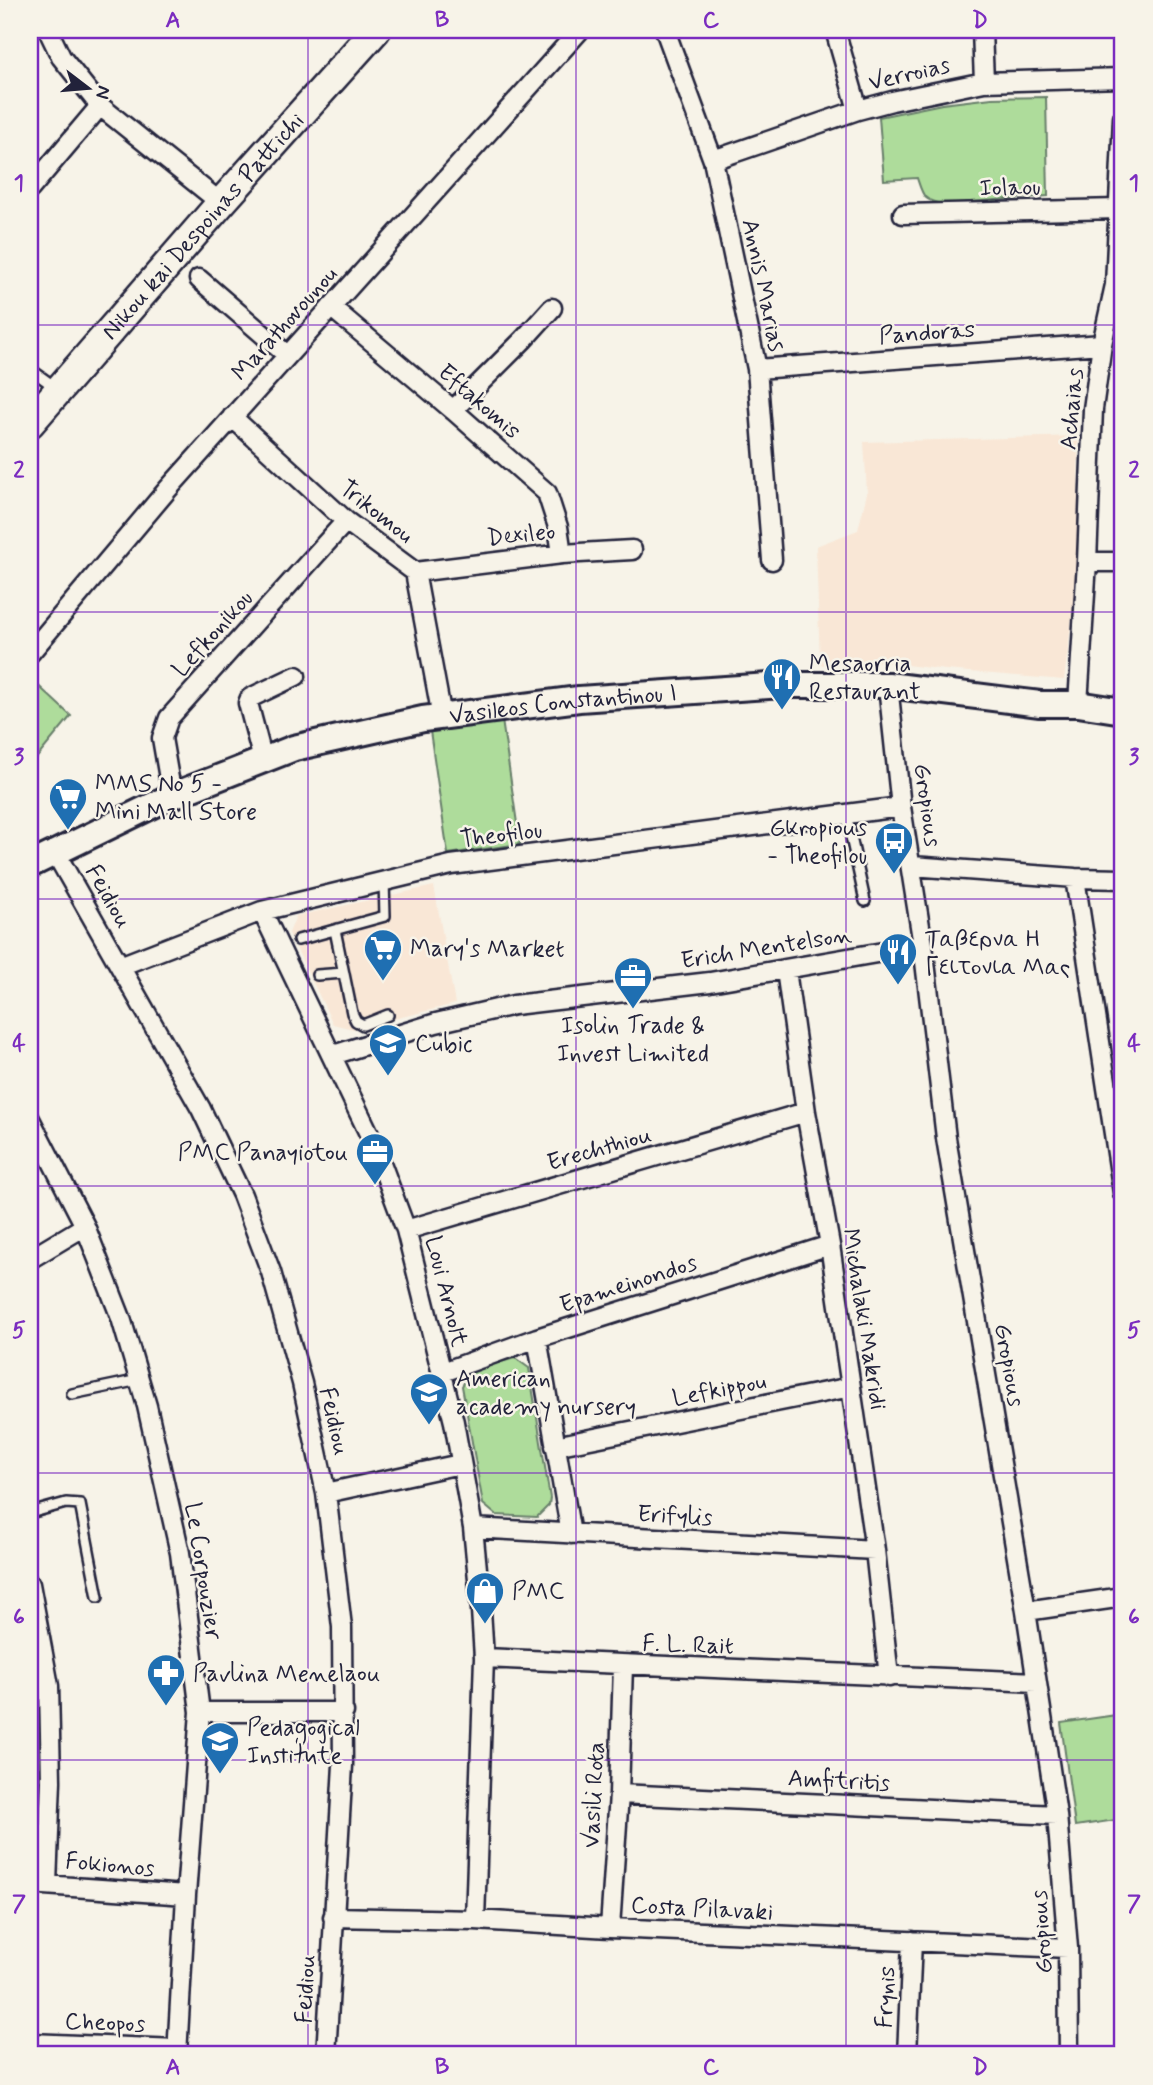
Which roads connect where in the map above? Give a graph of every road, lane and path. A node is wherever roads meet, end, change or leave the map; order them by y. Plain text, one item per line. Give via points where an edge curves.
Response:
1 (48, 30) edge
2 (353, 30) edge
3 (376, 30) edge
4 (580, 30) edge
5 (665, 30) edge
6 (835, 30) edge
7 (982, 30) edge
8 (1123, 78) edge
9 (984, 82) junction
10 (100, 106) junction
11 (858, 110) junction
12 (1123, 118) edge
13 (713, 160) junction
14 (30, 189) edge
15 (215, 198) junction
16 (1119, 209) junction
17 (903, 214) dead end
18 (199, 279) dead end
19 (1119, 285) edge
20 (331, 307) junction
21 (552, 308) dead end
22 (1102, 344) junction
23 (287, 355) junction
24 (757, 369) junction
25 (39, 375) edge
26 (30, 404) edge
27 (453, 410) junction
28 (232, 417) junction
29 (30, 423) edge
30 (346, 521) junction
31 (632, 550) dead end
32 (562, 554) junction
33 (772, 560) dead end
34 (1087, 562) junction
35 (1123, 562) edge
36 (415, 572) junction
37 (30, 653) edge
38 (296, 676) dead end
39 (888, 684) junction
40 (1078, 704) junction
41 (1123, 711) edge
42 (442, 717) junction
43 (263, 760) junction
44 (172, 796) junction
45 (901, 807) junction
46 (846, 814) junction
47 (55, 852) junction
48 (30, 865) edge
49 (912, 866) junction
50 (1075, 878) junction
51 (1123, 880) edge
52 (384, 881) junction
53 (865, 901) dead end
54 (262, 911) junction
55 (335, 930) junction
56 (298, 940) dead end
57 (923, 945) junction
58 (120, 966) junction
59 (786, 970) junction
60 (344, 973) junction
61 (317, 975) dead end
62 (388, 1015) dead end
63 (332, 1055) junction
64 (806, 1112) junction
65 (30, 1119) edge
66 (1123, 1193) edge
67 (85, 1226) junction
68 (406, 1230) junction
69 (830, 1245) junction
70 (30, 1259) edge
71 (537, 1338) junction
72 (443, 1372) junction
73 (139, 1380) junction
74 (850, 1387) junction
75 (72, 1394) dead end
76 (555, 1446) junction
77 (460, 1464) junction
78 (327, 1493) junction
79 (30, 1513) edge
80 (473, 1528) junction
81 (570, 1534) junction
82 (875, 1550) junction
83 (30, 1584) edge
84 (99, 1597) dead end
85 (1123, 1597) edge
86 (1026, 1611) junction
87 (484, 1658) junction
88 (622, 1665) junction
89 (889, 1677) junction
90 (1036, 1682) junction
91 (200, 1712) junction
92 (344, 1712) junction
93 (619, 1794) junction
94 (1056, 1815) junction
95 (38, 1884) edge
96 (186, 1895) junction
97 (333, 1917) junction
98 (475, 1920) junction
99 (610, 1928) junction
100 (912, 1941) junction
101 (1068, 1948) junction
102 (30, 2043) edge
103 (177, 2052) edge
104 (326, 2055) edge
105 (907, 2055) edge
106 (1069, 2055) edge

1 - 10 street via 61,57
2 - 15 main road, Nikou kai Despoinas Pattichi
3 - 15 main road, Nikou kai Despoinas Pattichi
4 - 20 street, Marathovounou
5 - 13 street, Annis Marias
6 - 11 street
7 - 9 street
8 - 9 street, Verroias
9 - 11 street, Verroias
10 - 14 street
10 - 15 street
11 - 13 street, Verroias
12 - 16 street, Achaias
13 - 24 street, Annis Marias
15 - 25 main road, Nikou kai Despoinas Pattichi
15 - 29 main road, Nikou kai Despoinas Pattichi
16 - 17 street, Iolaou
16 - 19 street, Achaias
18 - 23 street
19 - 22 street, Achaias
20 - 23 street, Marathovounou
20 - 27 street, Eftakomis
21 - 27 street
22 - 24 street, Pandoras
22 - 34 street, Achaias via 1093,409
23 - 28 street, Marathovounou
24 - 33 street, Annis Marias
25 - 26 main road, Nikou kai Despoinas Pattichi
27 - 32 street, Eftakomis via 547,493
28 - 30 street, Trikomou
28 - 37 street, Marathovounou
30 - 36 street, Trikomou
30 - 44 street, Lefkonikou via 169,718 162,738
31 - 32 street, Dexileo
32 - 36 street, Dexileo
34 - 35 street
34 - 40 street, Achaias
36 - 42 street, Trikomou
38 - 43 street via 248,703
39 - 40 main road, Vasileos Constantinou I via 1040,704
39 - 42 main road, Vasileos Constantinou I via 784,685 579,699
39 - 45 street, Gropious
40 - 41 main road, Vasileos Constantinou I
42 - 43 main road, Vasileos Constantinou I via 295,748
43 - 44 main road, Vasileos Constantinou I
44 - 47 main road, Vasileos Constantinou I
45 - 46 street, Theofilou
45 - 49 street, Gropious
46 - 52 street, Theofilou via 451,865
46 - 53 lane
47 - 48 main road, Vasileos Constantinou I
47 - 58 street, Feidiou
49 - 50 street
49 - 57 street, Gropious
50 - 51 street
50 - 66 street
52 - 54 street, Theofilou
52 - 55 lane via 385,916
54 - 58 street, Theofilou
54 - 63 street, Loui Arnolt
55 - 56 lane
55 - 60 lane
57 - 59 street, Erich Mentelson
57 - 86 street, Gropious via 946,1138
58 - 78 street, Feidiou via 201,1109 242,1195 271,1272
59 - 63 street, Erich Mentelson via 514,1006 436,1023
59 - 64 street, Michalaki Makridi
60 - 61 lane
60 - 62 lane via 356,1021 363,1025
63 - 68 street, Loui Arnolt via 374,1144
64 - 68 street, Erechthiou
64 - 69 street, Michalaki Makridi
65 - 67 street, Le Corpouzier
67 - 70 street
67 - 73 street, Le Corpouzier via 121,1318
68 - 72 street, Loui Arnolt
69 - 71 street, Epameinondos
69 - 74 street, Michalaki Makridi
71 - 72 street, Epameinondos
71 - 76 street
72 - 77 street, Loui Arnolt
73 - 75 lane
73 - 91 street, Le Corpouzier via 180,1553
74 - 76 street, Lefkippou
74 - 82 street, Michalaki Makridi
76 - 81 street
77 - 78 street
77 - 80 street, Loui Arnolt
78 - 92 street, Feidiou via 342,1627
79 - 84 lane via 80,1504
80 - 81 street, Erifylis
80 - 87 street, Loui Arnolt
81 - 82 street, Erifylis
82 - 89 street, Michalaki Makridi
83 - 95 street via 49,1685 51,1781
85 - 86 street
86 - 90 street, Gropious
87 - 88 street, F. L. Rait
87 - 98 street, Loui Arnolt
88 - 89 street, F. L. Rait
88 - 93 street, Vasili Rota
89 - 90 street, F. L. Rait
90 - 94 street, Gropious
91 - 92 street
91 - 96 street, Le Corpouzier
92 - 97 street, Feidiou
93 - 94 street, Amfitritis
93 - 99 street, Vasili Rota
94 - 101 street, Gropious
95 - 96 street, Fokionos
96 - 103 street, Le Corpouzier
97 - 98 street, Costa Pilavaki
97 - 104 street, Feidiou
98 - 99 street, Costa Pilavaki
99 - 100 street, Costa Pilavaki
100 - 101 street, Costa Pilavaki
100 - 105 street, Frynis
101 - 106 street, Gropious
102 - 103 street, Cheopos

